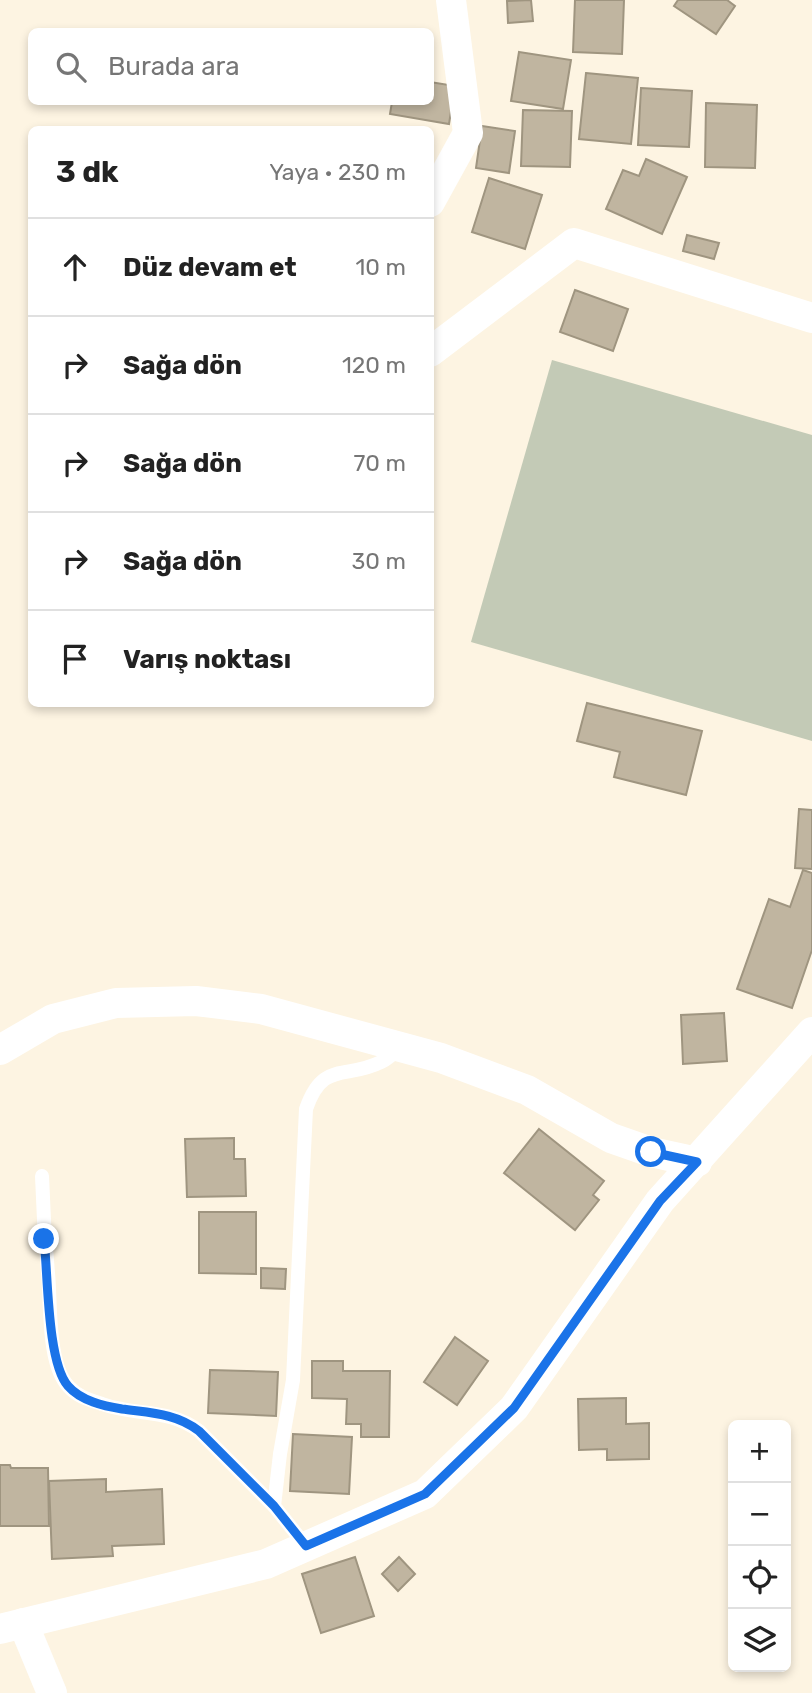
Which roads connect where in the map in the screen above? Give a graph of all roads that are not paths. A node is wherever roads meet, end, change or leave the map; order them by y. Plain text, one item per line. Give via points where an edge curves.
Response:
1 (451, 0) edge
2 (434, 195) edge
3 (812, 318) edge
4 (434, 349) edge
5 (812, 1032) edge
6 (401, 1047) junction
7 (0, 1050) edge
8 (697, 1162) junction
9 (42, 1177) dead end
10 (274, 1506) junction
11 (306, 1546) junction
12 (12, 1626) edge
13 (52, 1693) edge

1 - 2 street via 468,133
3 - 4 street via 574,243
5 - 8 street
6 - 7 street via 261,1009 196,1001 104,1006 53,1019
6 - 8 street via 527,1090 611,1139
6 - 10 lane via 383,1062 320,1081 306,1109 293,1380
8 - 11 street via 660,1201 514,1408 425,1494
9 - 10 lane via 52,1335 57,1365 68,1386 107,1406 185,1420
10 - 11 lane
11 - 12 street via 265,1564
12 - 13 street

